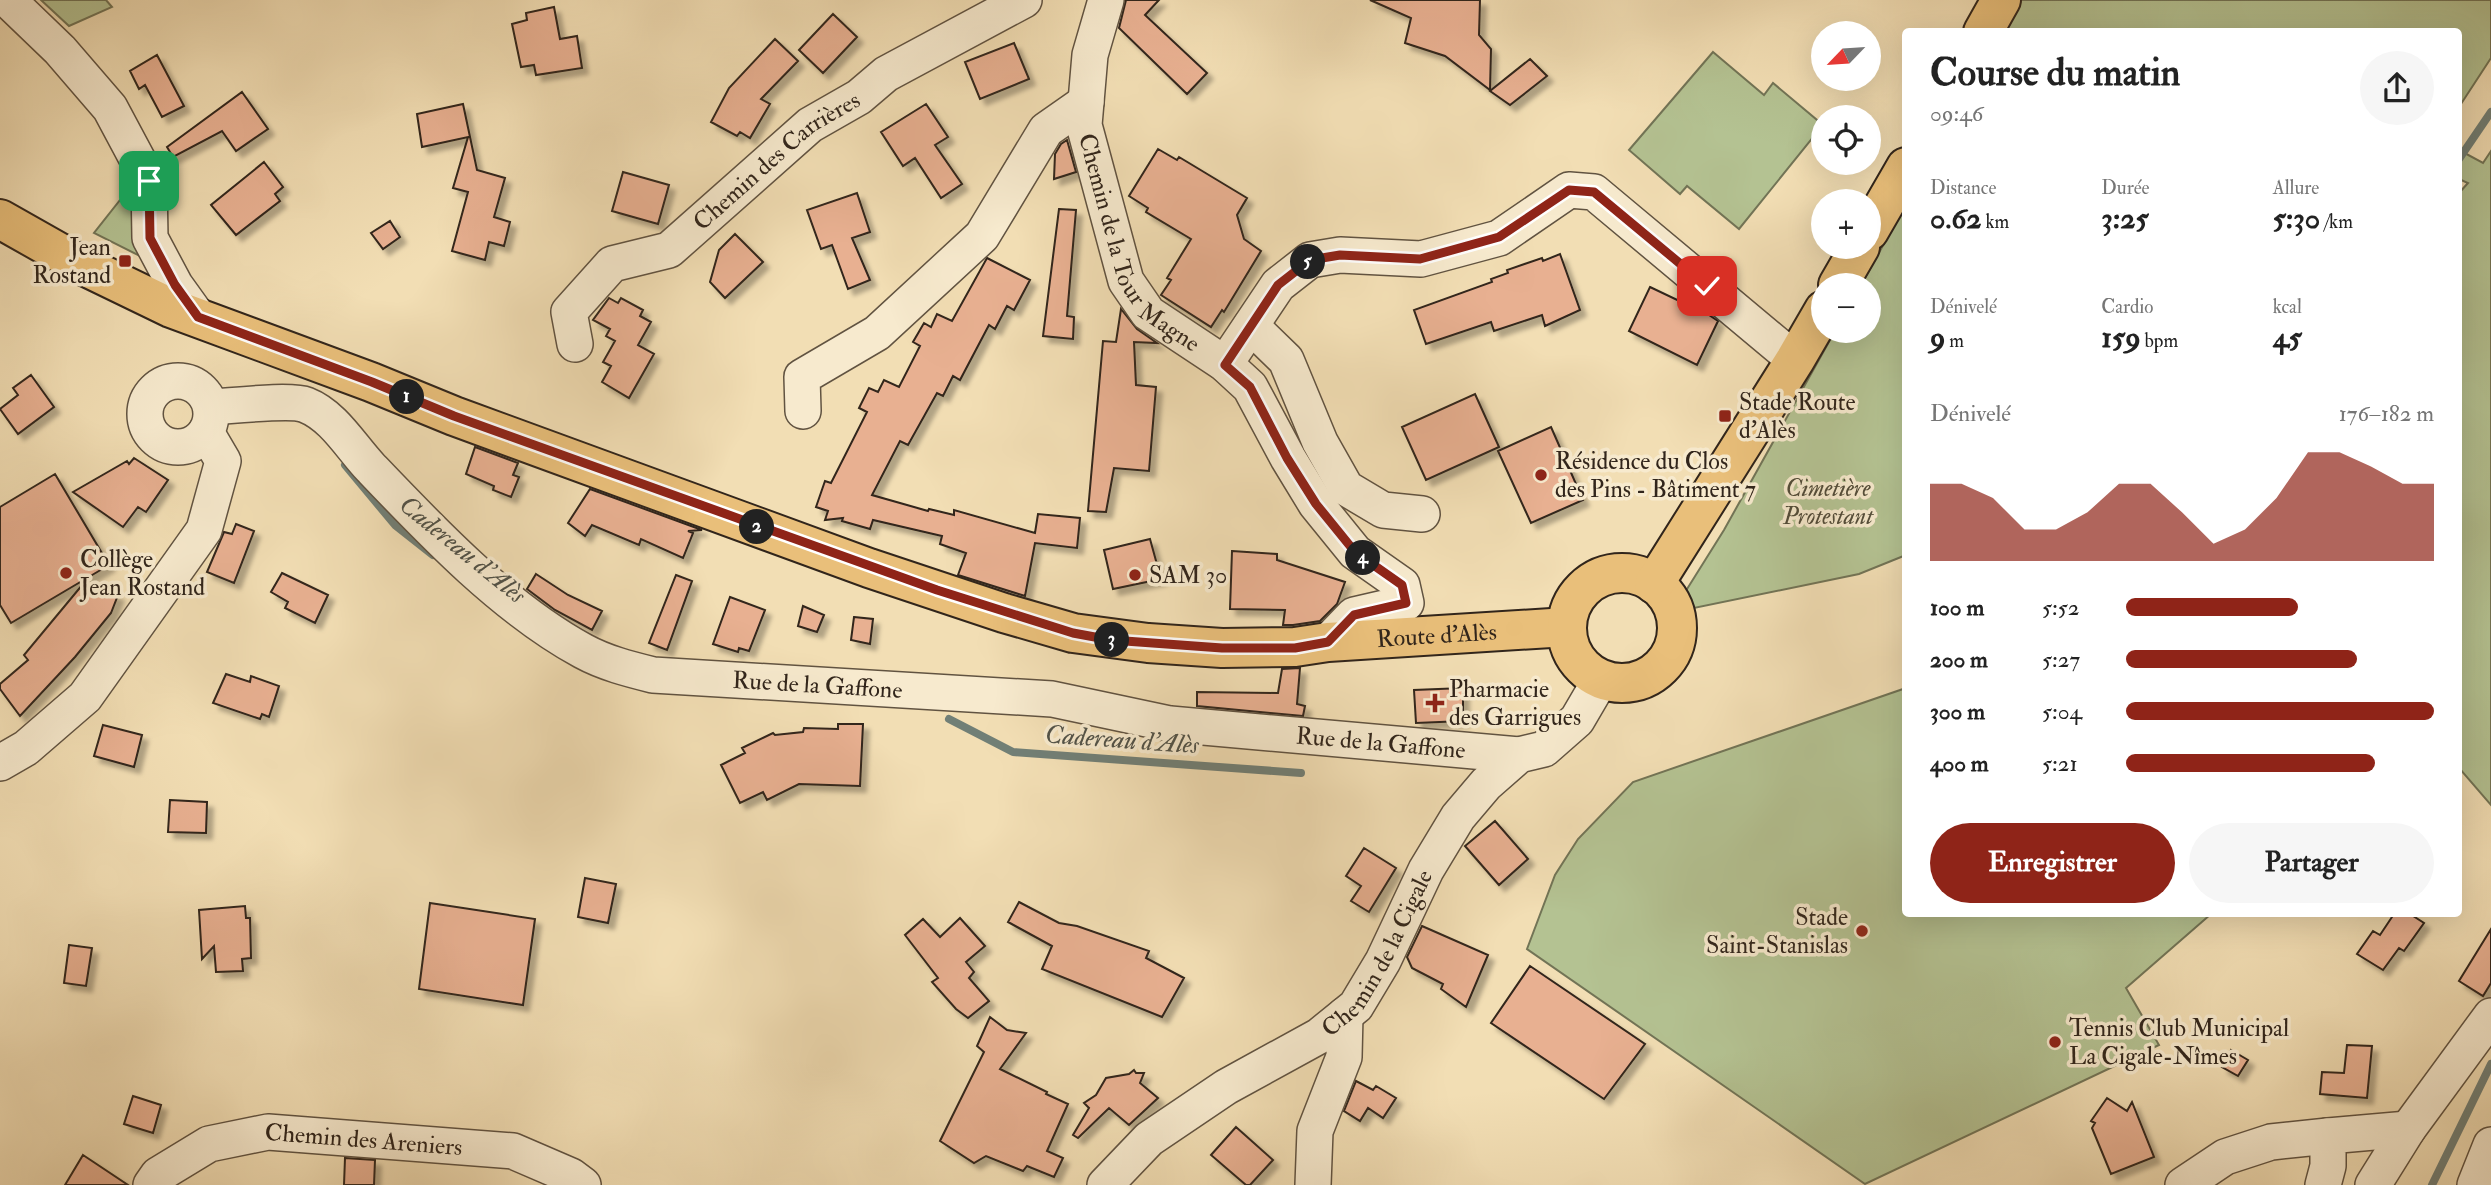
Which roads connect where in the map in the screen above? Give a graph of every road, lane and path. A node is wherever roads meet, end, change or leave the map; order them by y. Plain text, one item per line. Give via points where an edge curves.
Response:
1 (8, 0) edge
2 (1024, 0) edge
3 (1106, 0) edge
4 (2001, 0) edge
5 (1985, 28) edge
6 (1086, 103) junction
7 (1902, 174) edge
8 (1881, 210) edge
9 (0, 219) edge
10 (198, 317) junction
11 (1251, 326) junction
12 (1811, 332) edge
13 (575, 344) dead end
14 (1795, 360) junction
15 (1225, 365) junction
16 (803, 411) dead end
17 (1422, 514) dead end
18 (1654, 584) junction
19 (1567, 627) junction
20 (1328, 642) junction
21 (1601, 679) junction
22 (1519, 755) junction
23 (0, 763) edge
24 (1345, 1015) junction
25 (2491, 1017) edge
26 (2408, 1129) junction
27 (2328, 1136) junction
28 (2491, 1146) edge
29 (151, 1185) edge
30 (583, 1185) edge
31 (1105, 1185) edge
32 (1313, 1185) edge
33 (2183, 1185) edge
34 (2323, 1185) edge
35 (2373, 1185) edge
36 (2475, 1185) edge

1 - 10 street via 110,108 149,181 150,238
2 - 13 street, Chemin des Carrières via 886,74 859,97 810,125 669,250 612,264 569,312
3 - 6 street, Chemin de la Tour Magne via 1090,55
4 - 5 main road
6 - 15 street, Chemin de la Tour Magne via 1084,125 1126,281 1148,313
6 - 16 street via 1045,130 982,236 877,333 803,377
7 - 8 main road
9 - 10 main road, Route d'Alès via 76,262
10 - 20 main road, Route d'Alès via 856,563 1038,624 1098,638 1222,648 1295,648
11 - 14 street via 1278,285 1310,260 1340,255 1420,259 1447,252 1499,237 1569,190 1594,192
11 - 15 street
11 - 17 street via 1286,360 1320,442 1346,488 1383,510
12 - 14 main road
14 - 18 main road
15 - 20 street, Chemin de la Tour Magne via 1250,387 1316,504 1355,552 1402,585 1406,603 1354,615
18 - 19 main road via 1639,576 1606,575 1578,595
18 - 21 main road via 1674,609 1676,641 1670,656 1644,679 1622,683
19 - 20 main road, Route d'Alès
19 - 21 main road via 1576,659
21 - 22 street, Chemin de la Cigale via 1577,720 1545,748
22 - 23 street, Rue de la Gaffone via 1170,724 1052,699 653,676 621,667 583,651 484,578 370,467 326,417 305,404 209,420 223,461 204,530 85,697 26,748
22 - 24 street, Chemin de la Cigale via 1458,817 1426,870 1383,961 1356,1006
24 - 31 street, Chemin de la Cigale via 1319,1036 1226,1087 1149,1139
24 - 32 street via 1344,1058 1315,1131
25 - 26 street
26 - 27 street
26 - 35 street
27 - 33 street via 2272,1142 2225,1157
27 - 34 street
28 - 36 street
29 - 30 street, Chemin des Areniers via 158,1174 209,1144 268,1132 513,1151

